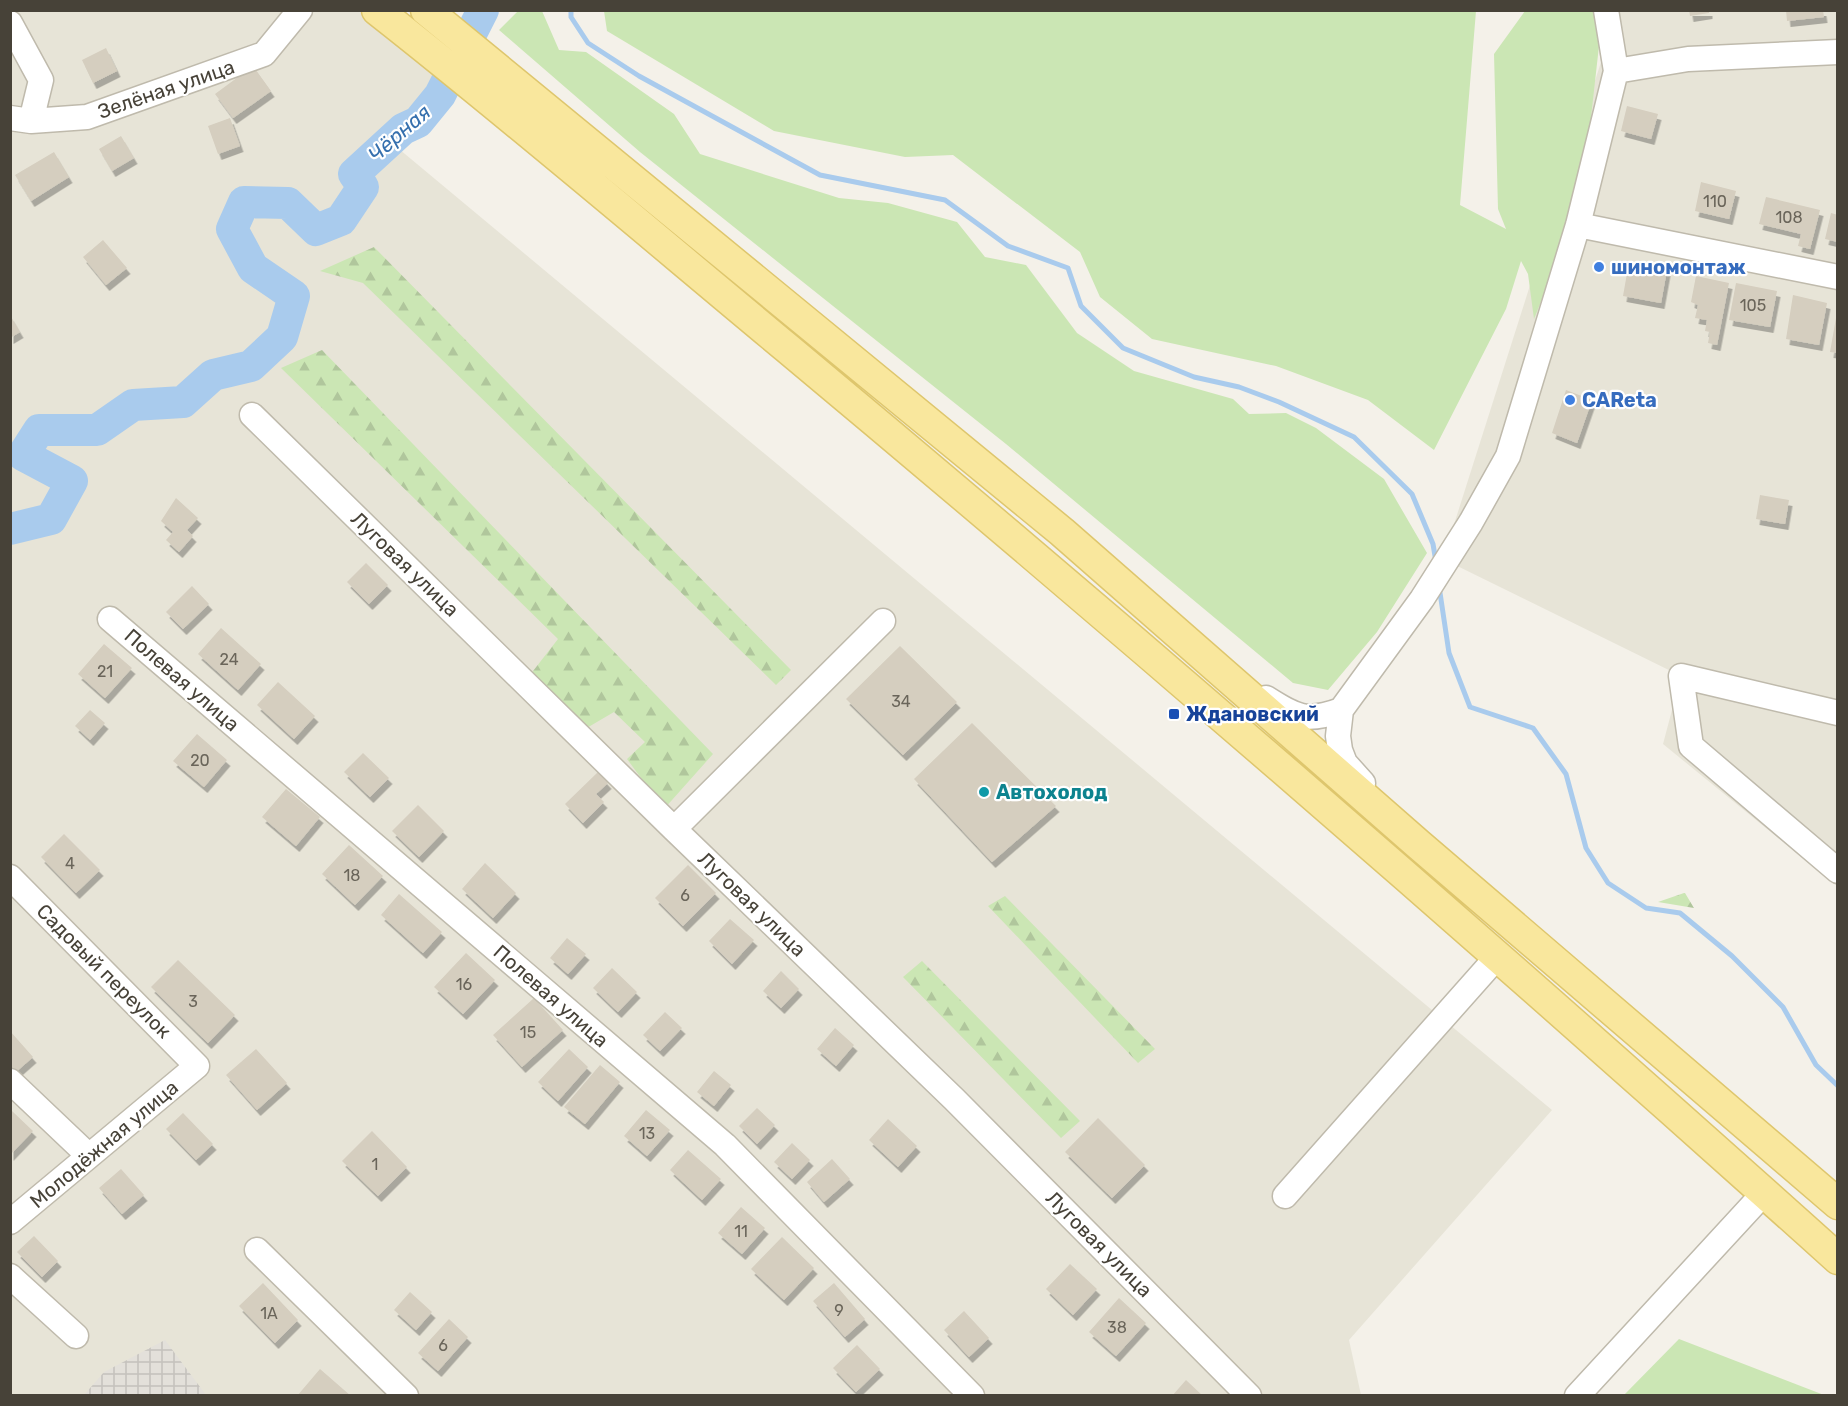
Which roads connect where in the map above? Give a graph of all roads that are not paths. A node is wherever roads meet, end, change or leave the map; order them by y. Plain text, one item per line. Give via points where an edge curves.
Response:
1 (300, 10) edge
2 (377, 10) edge
3 (1606, 10) edge
4 (426, 11) edge
5 (10, 23) edge
6 (1838, 52) edge
7 (1616, 71) junction
8 (21, 120) edge
9 (1578, 225) junction
10 (1838, 277) edge
11 (252, 415) dead end
12 (110, 619) dead end
13 (883, 621) dead end
14 (1210, 661) junction
15 (1341, 710) junction
16 (1838, 713) edge
17 (674, 829) junction
18 (1418, 844) junction
19 (1835, 862) edge
20 (10, 877) edge
21 (1497, 957) junction
22 (197, 1066) joint
23 (10, 1081) edge
24 (89, 1156) junction
25 (1764, 1193) junction
26 (1285, 1196) dead end
27 (1838, 1204) edge
28 (10, 1222) edge
29 (257, 1250) dead end
30 (1838, 1259) edge
31 (10, 1276) edge
32 (76, 1336) dead end
33 (406, 1395) edge
34 (972, 1395) edge
35 (1250, 1395) edge
36 (1577, 1395) edge

1 - 8 street, Зелёная улица via 264,54 87,117
2 - 21 main road via 1040,558
3 - 7 street
4 - 14 main road via 1062,532
5 - 8 street via 41,80
6 - 7 street via 1688,60
7 - 9 street
9 - 10 street
9 - 15 street via 1508,456 1422,599
11 - 17 street, Луговая улица
12 - 34 street, Полевая улица via 725,1145
13 - 17 street
14 - 15 street via 1293,715 1321,718
14 - 18 main road
15 - 18 street via 1338,736 1345,763
16 - 19 street via 1682,676 1691,746
17 - 35 street, Луговая улица via 962,1107
18 - 27 main road
20 - 22 street, Садовый переулок
21 - 25 main road
21 - 26 street
22 - 24 street, Молодёжная улица
23 - 24 street
24 - 28 street, Молодёжная улица
25 - 30 main road
25 - 36 street
29 - 33 street
31 - 32 street

